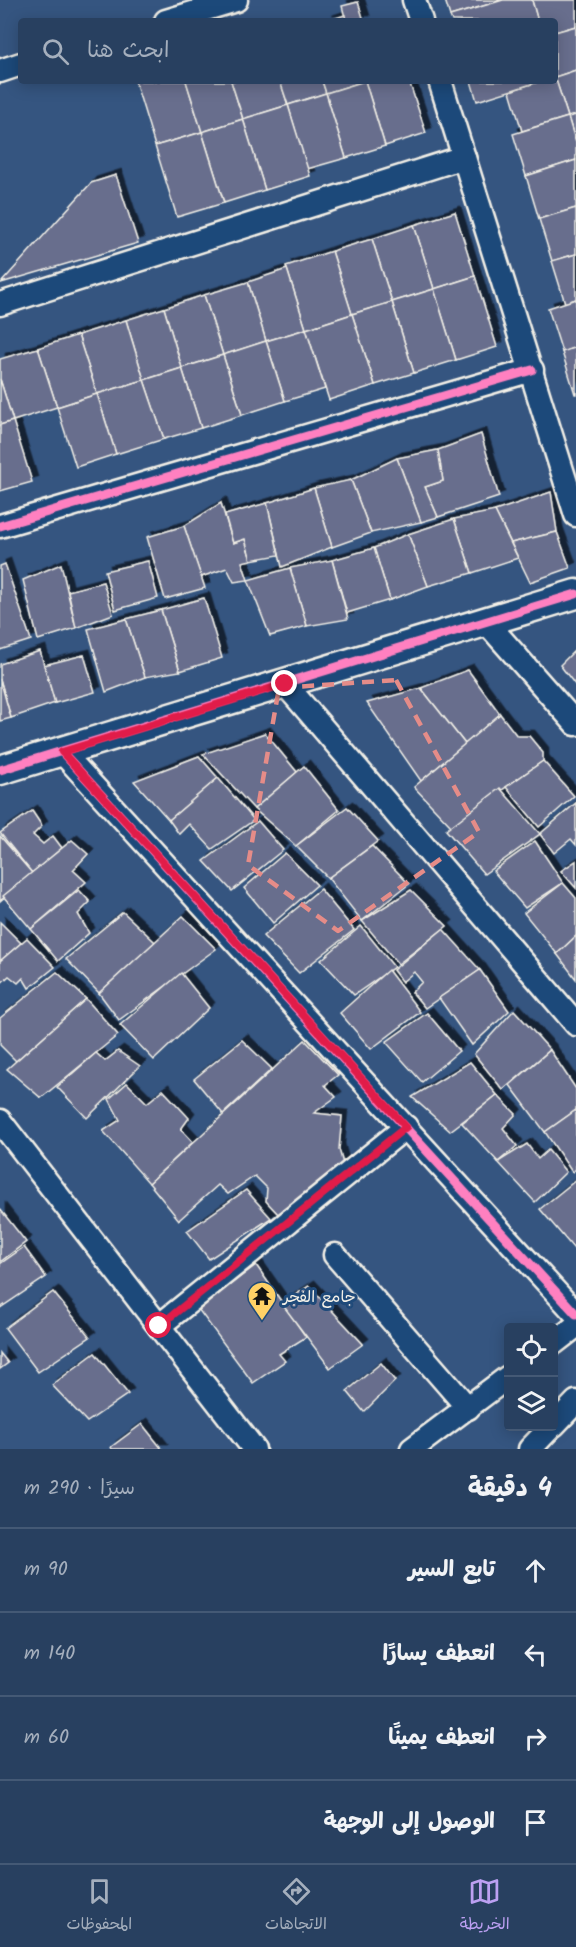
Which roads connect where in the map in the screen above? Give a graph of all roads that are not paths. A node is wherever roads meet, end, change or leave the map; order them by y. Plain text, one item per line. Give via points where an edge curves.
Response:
1 (236, 0) edge
2 (414, 0) edge
3 (176, 18) edge
4 (420, 18) edge
5 (18, 65) edge
6 (0, 71) edge
7 (441, 84) edge
8 (464, 157) junction
9 (0, 304) edge
10 (532, 370) junction
11 (576, 515) edge
12 (0, 526) edge
13 (576, 594) edge
14 (487, 623) junction
15 (285, 684) junction
16 (576, 724) edge
17 (62, 752) junction
18 (0, 770) edge
19 (576, 1024) edge
20 (0, 1121) edge
21 (406, 1127) junction
22 (335, 1255) dead end
23 (576, 1314) edge
24 (159, 1326) junction
25 (576, 1326) edge
26 (558, 1340) edge
27 (504, 1380) edge
28 (576, 1402) edge
29 (468, 1408) junction
30 (558, 1421) edge
31 (548, 1431) edge
32 (254, 1449) edge
33 (412, 1449) edge
34 (530, 1449) edge

1 - 3 street
2 - 4 street
5 - 6 street
7 - 8 street
8 - 9 street
8 - 10 street
10 - 11 street
10 - 12 street
13 - 14 street
14 - 15 street
14 - 16 street
15 - 17 street
15 - 19 street
17 - 18 street
17 - 21 street
20 - 24 street
21 - 23 street
21 - 24 street
22 - 29 street
24 - 32 street
25 - 26 street
27 - 29 street
28 - 30 street
29 - 33 street
31 - 34 street

